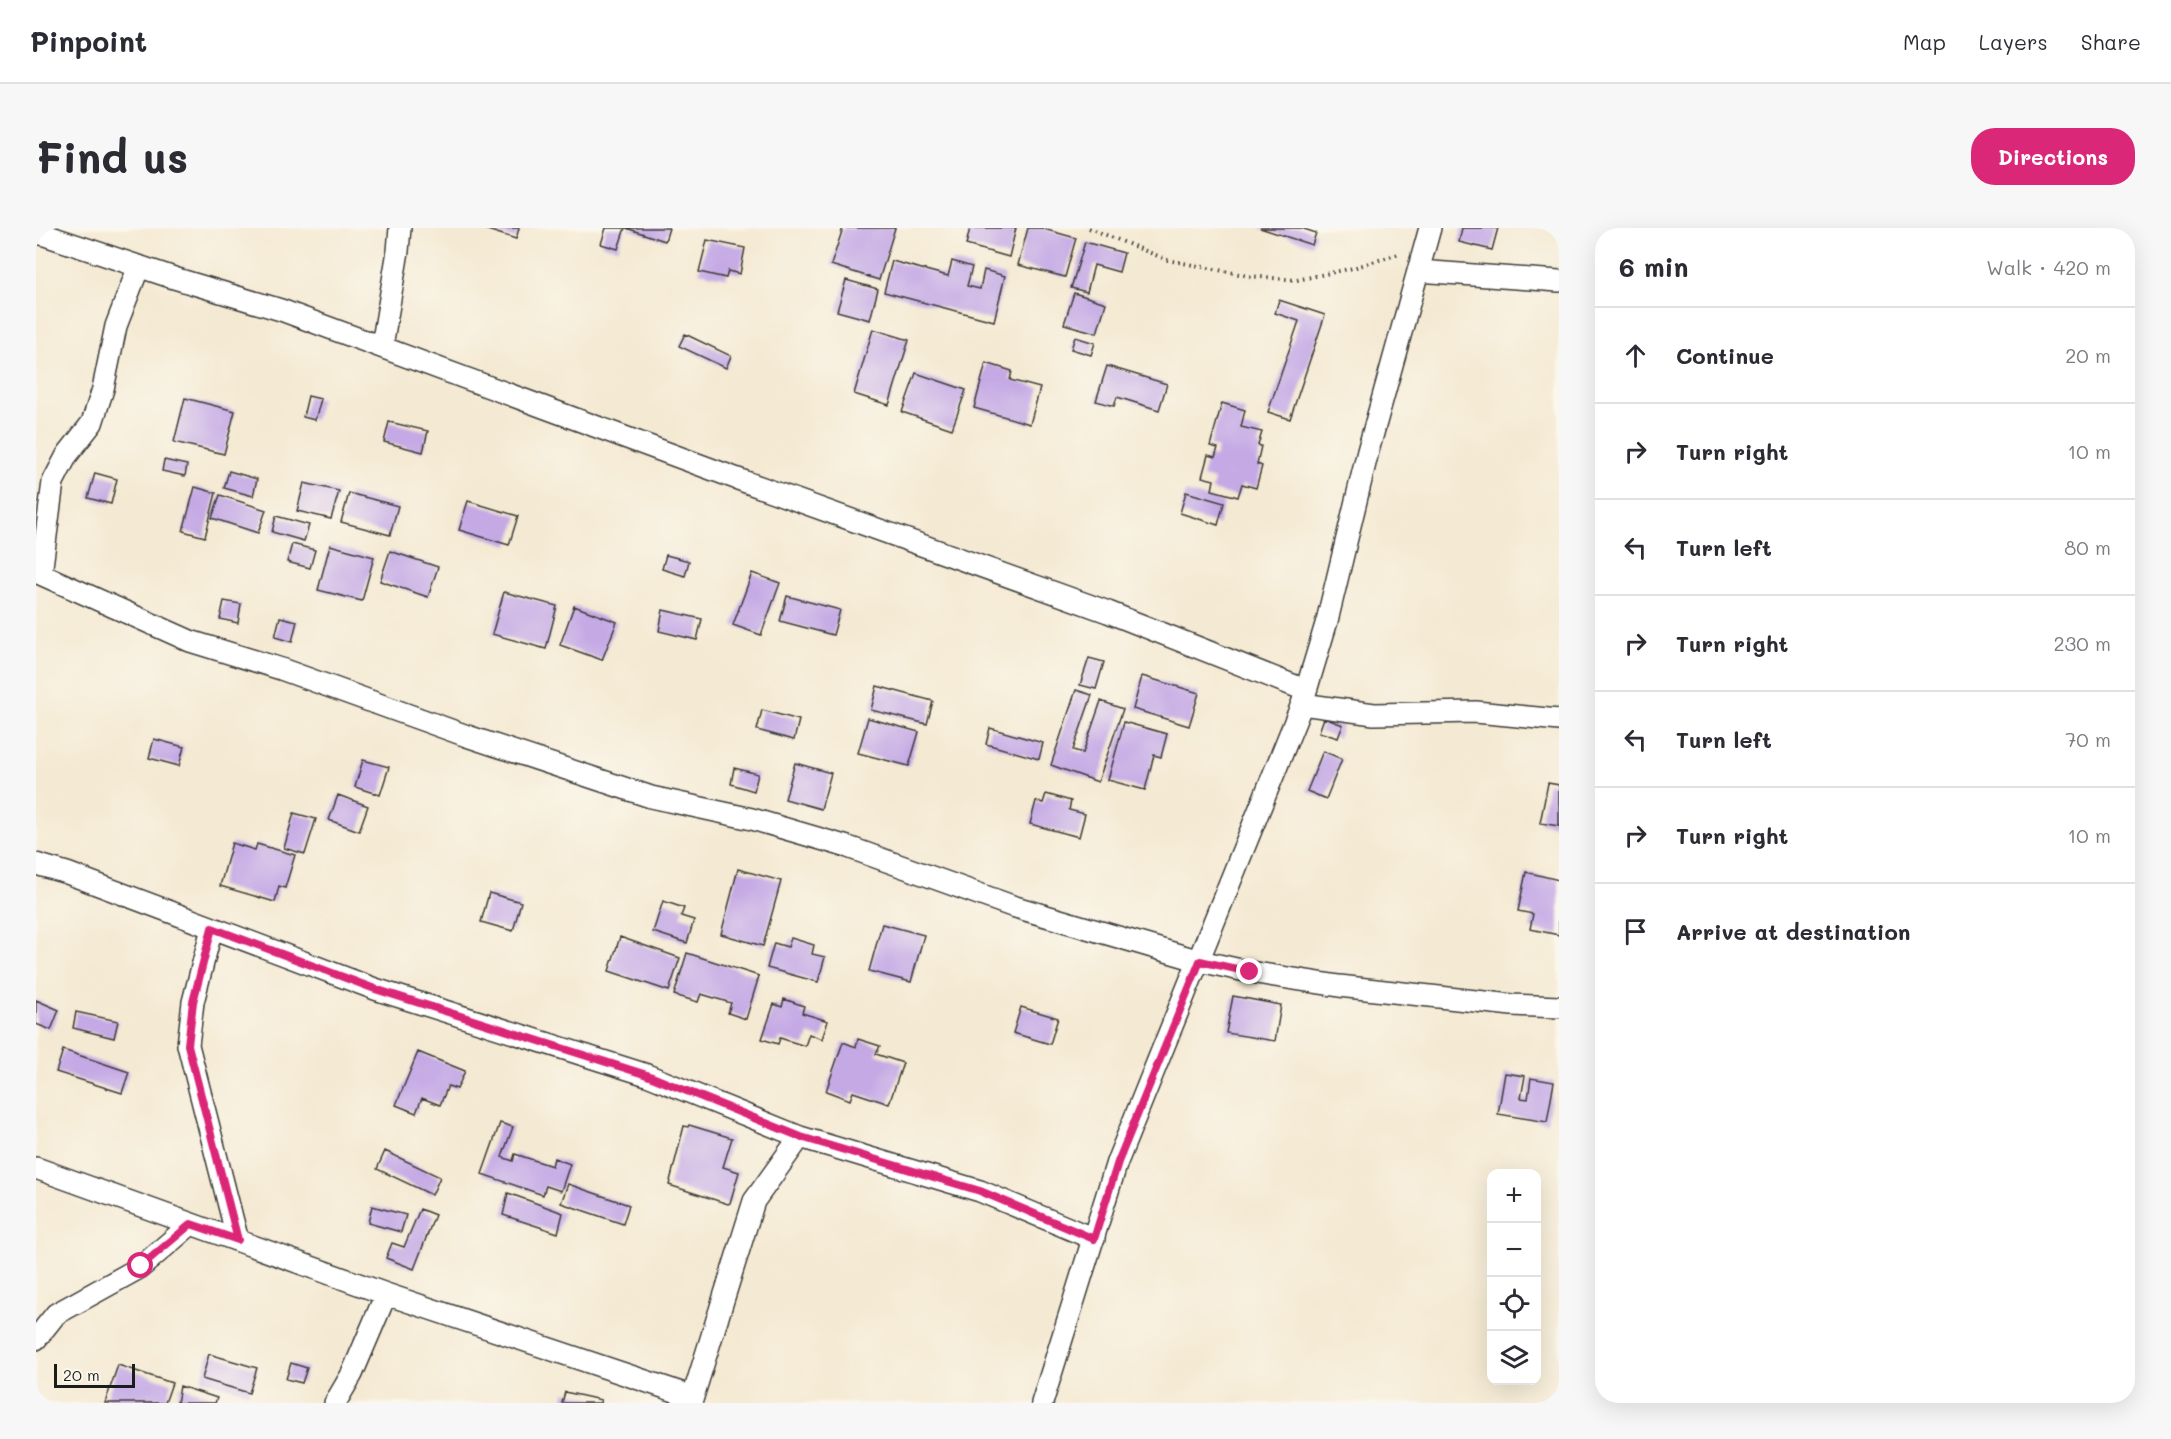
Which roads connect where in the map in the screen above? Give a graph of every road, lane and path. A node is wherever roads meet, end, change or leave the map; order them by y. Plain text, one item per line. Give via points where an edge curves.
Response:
1 (400, 228) edge
2 (1089, 228) edge
3 (36, 232) edge
4 (1428, 237) edge
5 (139, 266) junction
6 (1418, 271) junction
7 (1559, 281) edge
8 (382, 346) junction
9 (38, 573) edge
10 (1304, 697) junction
11 (1559, 720) edge
12 (36, 864) edge
13 (212, 928) junction
14 (1200, 961) junction
15 (1559, 1007) edge
16 (801, 1137) junction
17 (36, 1168) edge
18 (191, 1224) junction
19 (1094, 1239) junction
20 (238, 1240) junction
21 (386, 1294) junction
22 (36, 1339) edge
23 (692, 1400) edge
24 (336, 1403) edge
25 (1042, 1403) edge

1 - 8 street
2 - 4 path via 1168,260 1249,276 1297,280 1353,268
3 - 5 street
4 - 6 street
5 - 8 street via 281,309
5 - 9 street via 116,326 92,423 67,455 53,482
6 - 7 street
6 - 10 street
8 - 10 street via 1108,612
9 - 14 street via 190,641 281,669 467,736 651,797 752,819 848,847 1012,906
10 - 11 street via 1374,714 1476,712
10 - 14 street
12 - 13 street
13 - 16 street via 375,989 647,1075
13 - 20 street via 193,1002 188,1045
14 - 15 street via 1340,986
14 - 19 street via 1118,1162
16 - 19 street via 980,1191
16 - 23 street via 754,1200
17 - 18 street
18 - 20 street
18 - 22 street via 141,1266 56,1314
19 - 25 street
20 - 21 street
21 - 23 street
21 - 24 street

